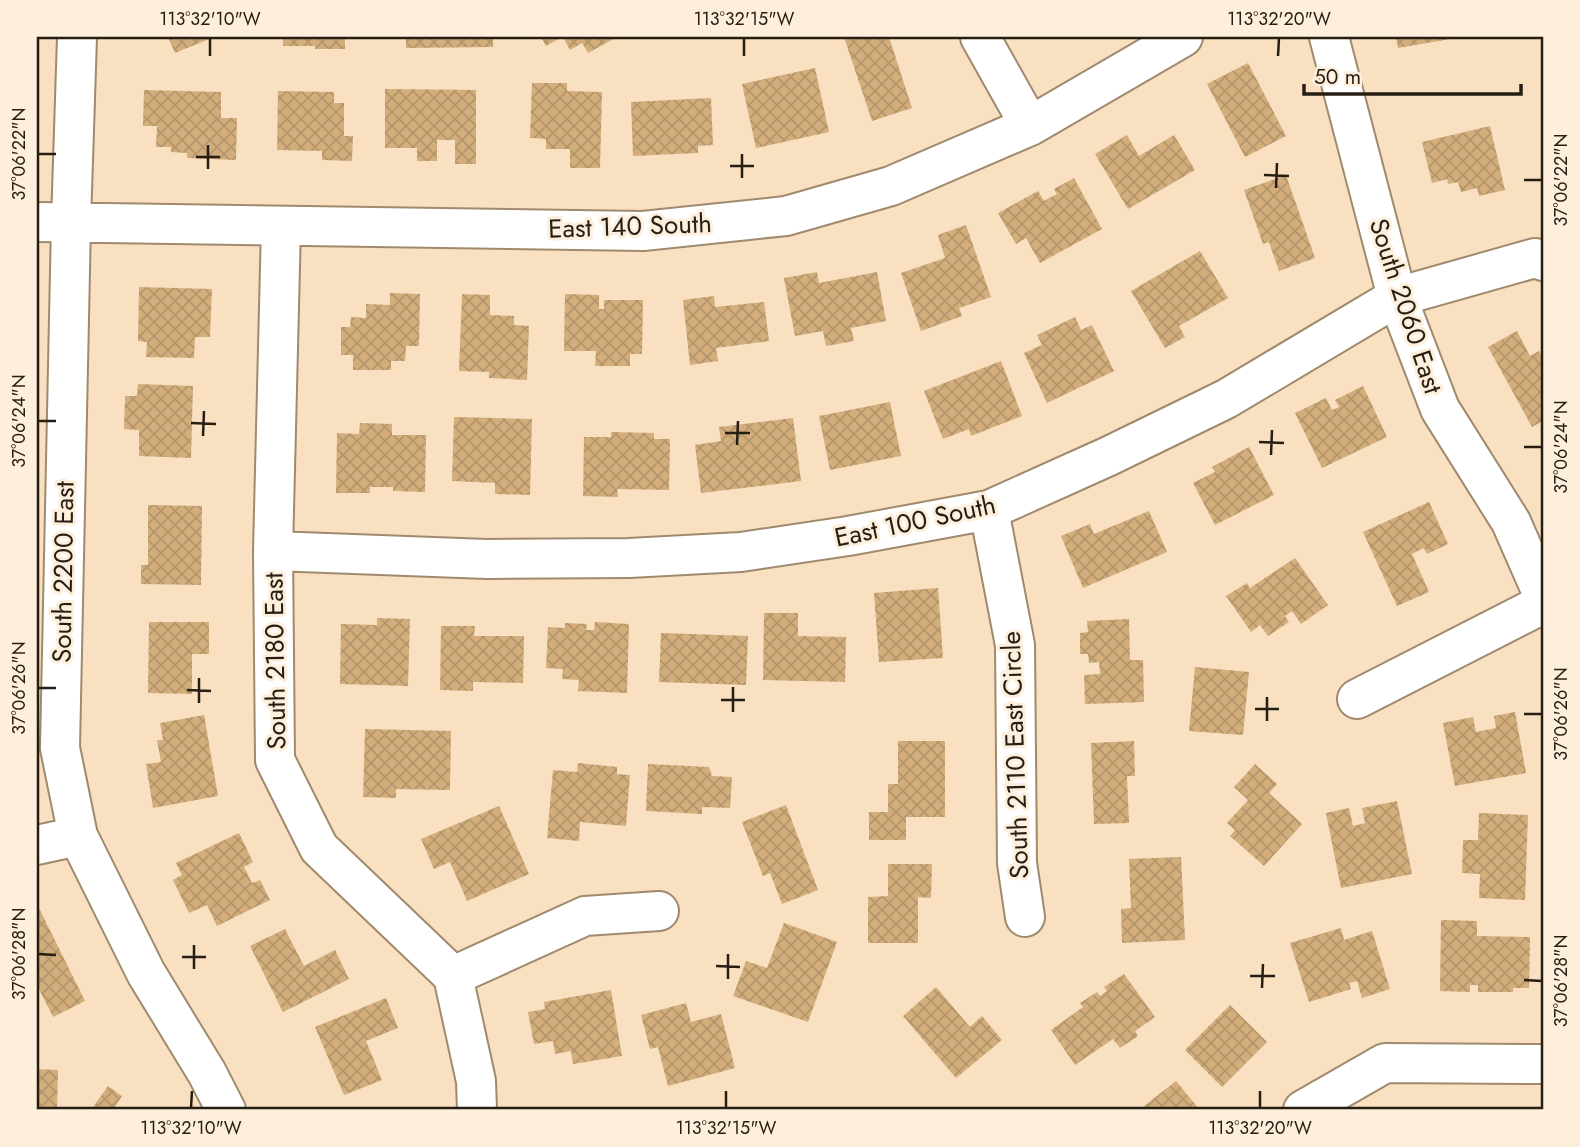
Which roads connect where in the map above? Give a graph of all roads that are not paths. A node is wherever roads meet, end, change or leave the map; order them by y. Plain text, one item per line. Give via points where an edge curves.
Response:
1 (78, 37) edge
2 (980, 37) edge
3 (1183, 37) edge
4 (1329, 37) edge
5 (1030, 125) junction
6 (54, 222) edge
7 (281, 226) junction
8 (1543, 261) edge
9 (1397, 297) junction
10 (989, 510) junction
11 (273, 551) junction
12 (1543, 595) edge
13 (1543, 604) edge
14 (1357, 699) dead end
15 (78, 836) junction
16 (37, 845) edge
17 (659, 911) dead end
18 (1025, 917) dead end
19 (453, 976) junction
20 (1543, 1064) edge
21 (226, 1110) edge
22 (477, 1110) edge
23 (1303, 1110) edge

1 - 6 street, South 2200 East
2 - 5 street
3 - 5 street, East 140 South
4 - 9 street, South 2060 East
5 - 7 street, East 140 South via 891,186 786,216 643,231
6 - 7 street, East 140 South
6 - 15 street, South 2200 East via 60,748
7 - 11 street, South 2180 East
8 - 9 street, East 100 South via 1535,258
9 - 10 street, East 100 South via 1226,399
9 - 12 street, South 2060 East via 1440,409 1511,522
10 - 11 street, East 100 South via 741,552 487,559
10 - 18 street, South 2110 East Circle via 1015,645 1017,863
11 - 19 street, South 2180 East via 275,760 319,848
13 - 14 street
15 - 16 street
15 - 21 street, South 2200 East via 146,973
17 - 19 street via 585,916
19 - 22 street via 476,1081
20 - 23 street via 1385,1063

